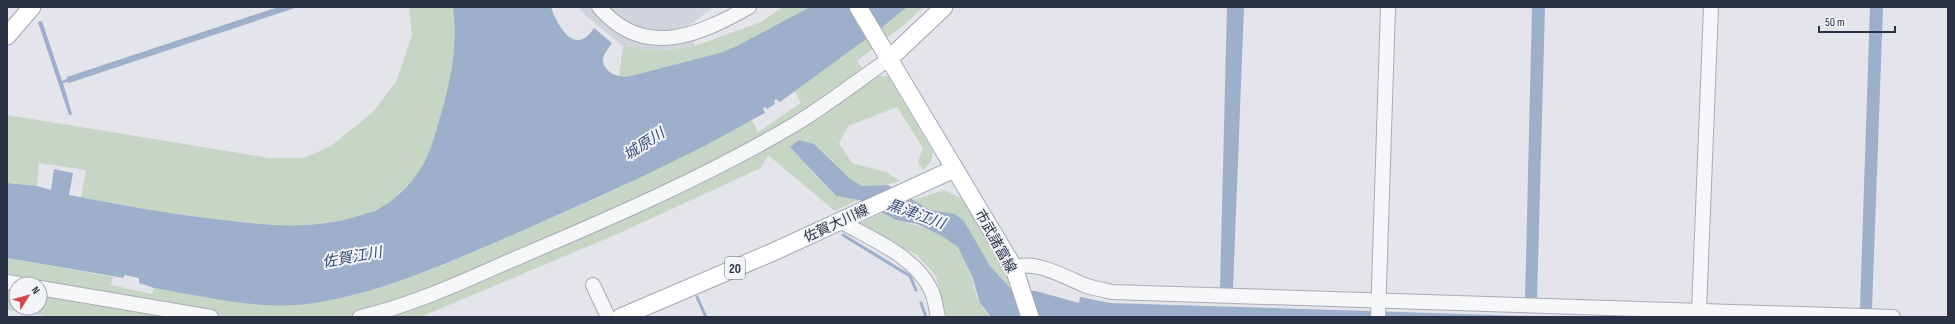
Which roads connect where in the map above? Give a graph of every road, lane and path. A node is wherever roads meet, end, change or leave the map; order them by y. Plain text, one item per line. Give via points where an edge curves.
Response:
1 (599, 7) edge
2 (750, 7) edge
3 (858, 7) edge
4 (944, 7) edge
5 (1388, 7) edge
6 (1710, 7) edge
7 (28, 9) edge
8 (7, 36) edge
9 (889, 58) junction
10 (954, 169) junction
11 (844, 219) junction
12 (1015, 273) junction
13 (593, 285) dead end
14 (48, 289) edge
15 (1378, 308) edge
16 (1699, 311) junction
17 (211, 317) edge
18 (360, 317) edge
19 (608, 317) edge
20 (621, 317) edge
21 (938, 317) edge
22 (1030, 317) edge
23 (1893, 317) edge

1 - 2 street via 618,26 636,36 653,39 696,32
3 - 9 main road
4 - 9 main road
5 - 15 street
6 - 16 street
7 - 8 main road
9 - 10 main road
9 - 18 street via 792,126 610,219 448,287
10 - 11 main road, 佐賀大川線 / 20
10 - 12 main road, 市武諸富線
11 - 20 main road, 佐賀大川線 / 20
11 - 21 street via 900,256 920,273 932,291
12 - 15 street via 1021,264 1059,273 1085,285 1112,292
12 - 22 main road, 市武諸富線
13 - 19 street
14 - 17 street
15 - 16 street
16 - 23 street

